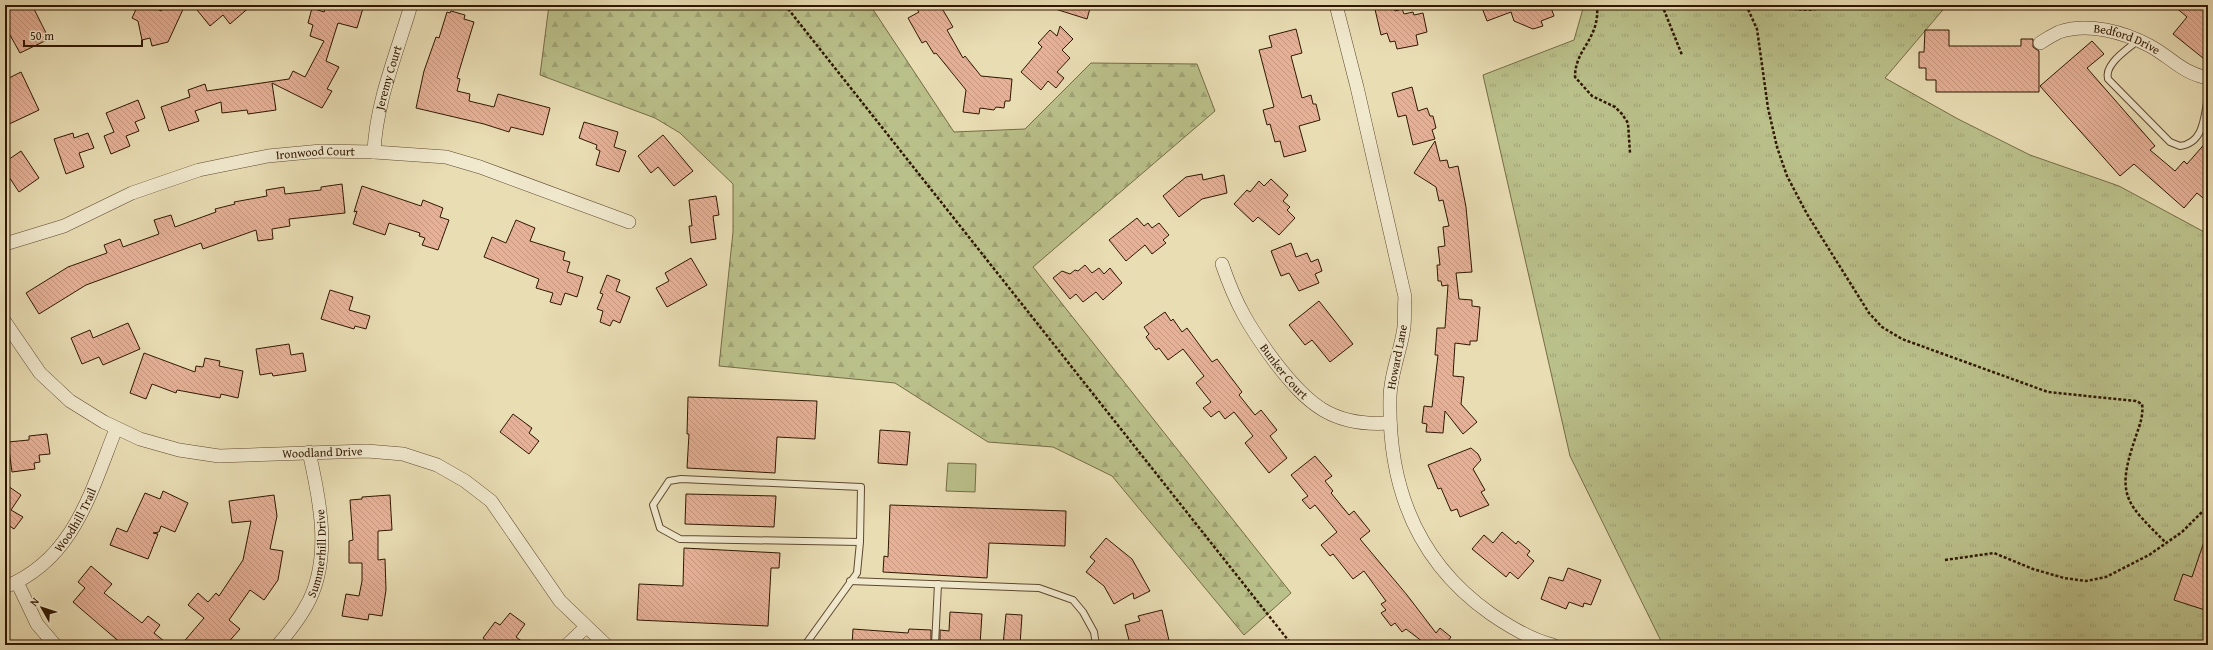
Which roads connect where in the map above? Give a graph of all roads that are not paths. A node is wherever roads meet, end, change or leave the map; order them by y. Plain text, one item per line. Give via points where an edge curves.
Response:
1 (411, 5) edge
2 (1336, 5) edge
3 (2137, 41) junction
4 (2040, 43) dead end
5 (2208, 78) edge
6 (2208, 97) edge
7 (374, 152) junction
8 (629, 222) dead end
9 (5, 244) edge
10 (1222, 264) dead end
11 (5, 322) edge
12 (1390, 423) junction
13 (116, 429) junction
14 (309, 452) junction
15 (860, 542) junction
16 (850, 582) junction
17 (11, 584) edge
18 (938, 584) junction
19 (586, 627) junction
20 (55, 645) edge
21 (278, 645) edge
22 (567, 645) edge
23 (606, 645) edge
24 (805, 645) edge
25 (935, 645) edge
26 (1096, 645) edge
27 (1553, 645) edge

1 - 7 street, Jeremy Court via 378,114
2 - 12 street, Howard Lane via 1405,297 1404,327 1390,396
3 - 4 street, Bedford Drive via 2099,28 2079,28 2059,32
3 - 5 street, Bedford Drive via 2150,46 2194,76
3 - 6 lane via 2111,65 2108,79 2170,142 2180,146 2196,139 2201,133
7 - 8 street, Ironwood Court via 446,157
7 - 9 street, Ironwood Court via 321,151 268,156 199,170 132,193 64,226
10 - 12 street, Bunker Court via 1234,299 1252,332 1292,385 1308,401 1327,413 1348,421
11 - 13 street, Woodland Drive via 40,373 70,401
12 - 27 street, Howard Lane via 1395,473 1407,510 1426,546 1450,578 1478,604 1510,626
13 - 14 street, Woodland Drive via 179,450 219,456
13 - 17 street, Woodhill Trail via 81,516 67,539 48,560
14 - 19 street, Woodland Drive via 367,451 403,454 437,465 464,481 491,501 560,600
14 - 21 street, Summerhill Drive via 321,525 321,553 316,580 306,607
15 - 15 lane via 861,487 682,479 669,481 653,505 660,528 680,539
15 - 16 lane via 857,573
16 - 18 lane
16 - 24 lane
17 - 20 street via 37,624
18 - 25 lane
18 - 26 lane via 1038,588 1055,592 1073,600 1083,612 1094,632
19 - 22 street
19 - 23 street, Woodland Drive

